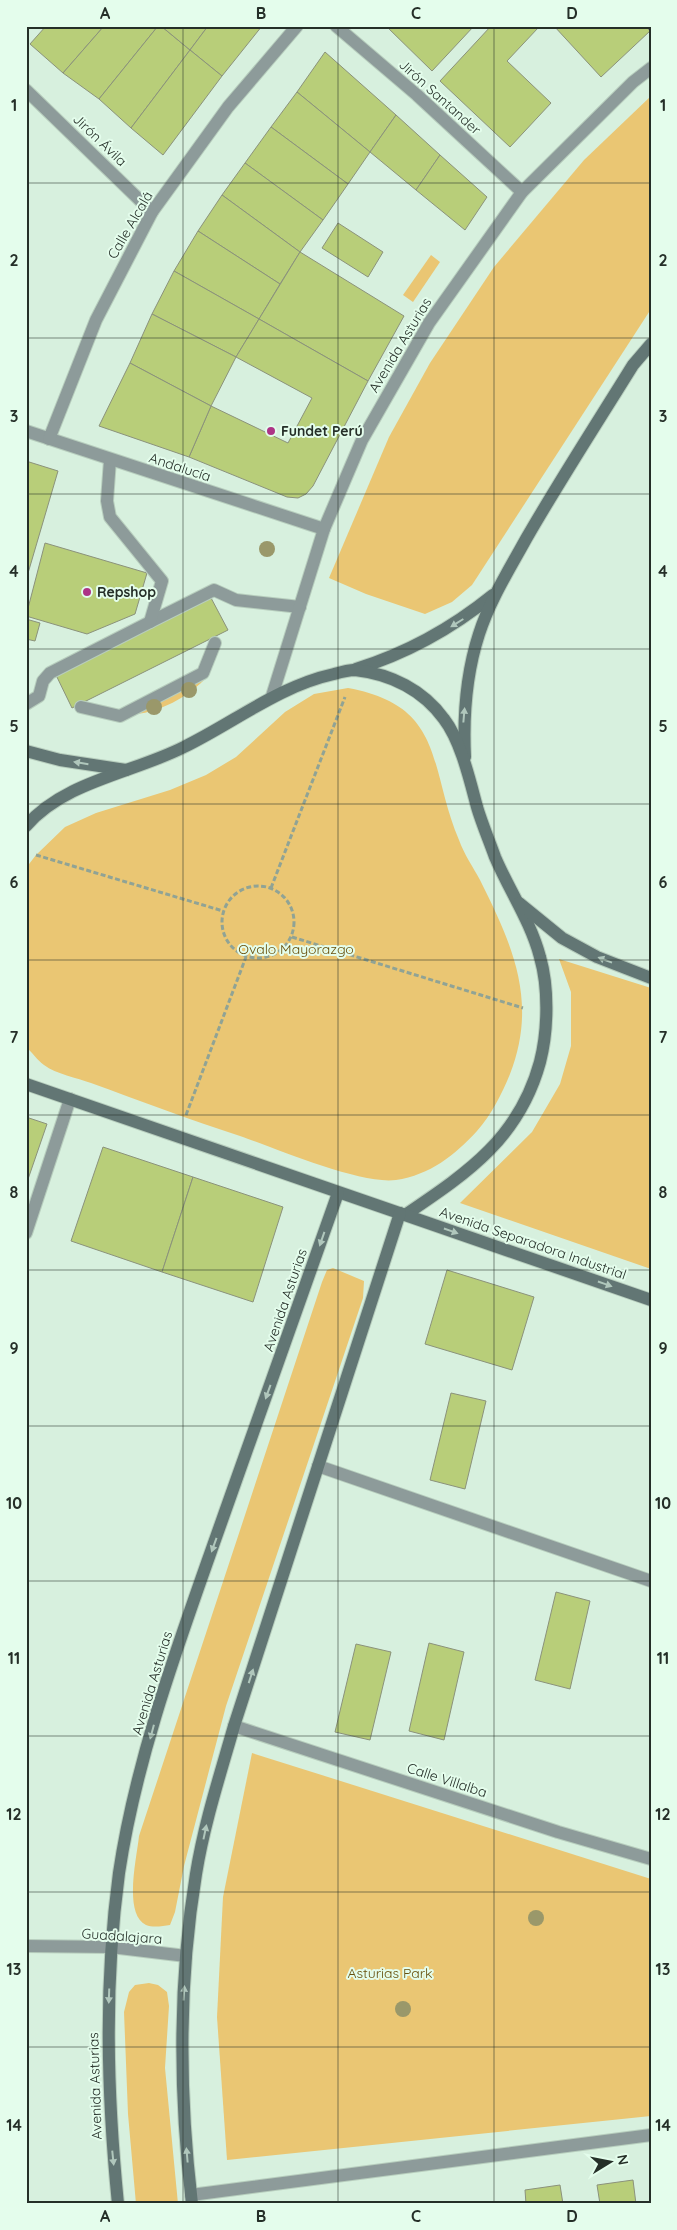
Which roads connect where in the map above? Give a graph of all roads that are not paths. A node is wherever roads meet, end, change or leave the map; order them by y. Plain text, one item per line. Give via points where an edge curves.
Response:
1 (297, 26) edge
2 (336, 26) edge
3 (651, 68) edge
4 (26, 90) edge
5 (522, 192) junction
6 (152, 212) junction
7 (651, 344) edge
8 (26, 431) edge
9 (49, 439) junction
10 (110, 460) junction
11 (324, 529) junction
12 (495, 594) junction
13 (300, 607) junction
14 (150, 622) junction
15 (215, 643) dead end
16 (352, 670) junction
17 (272, 696) junction
18 (26, 704) edge
19 (81, 707) dead end
20 (26, 751) edge
21 (465, 764) junction
22 (129, 770) junction
23 (26, 826) edge
24 (517, 902) junction
25 (651, 978) edge
26 (26, 1084) edge
27 (70, 1099) junction
28 (338, 1193) junction
29 (403, 1214) junction
30 (26, 1233) edge
31 (651, 1300) edge
32 (318, 1466) junction
33 (651, 1581) edge
34 (234, 1726) junction
35 (651, 1859) edge
36 (26, 1946) edge
37 (111, 1947) junction
38 (186, 1956) junction
39 (651, 2135) edge
40 (191, 2199) edge
41 (118, 2204) edge

1 - 6 street, Calle Alcalá via 228,107
2 - 5 street, Jirón Santander
3 - 5 street, Avenida Asturias
4 - 6 street, Jirón Ávila
5 - 11 street, Avenida Asturias via 428,323 362,440
6 - 9 street, Calle Alcalá via 96,320
7 - 12 street via 633,365 607,406
8 - 9 street, Andalucía
9 - 10 street, Andalucía
10 - 11 street, Andalucía
10 - 14 street via 107,500 110,517 162,581
11 - 13 street, Avenida Asturias
12 -> 16 street via 429,640 391,658
21 -> 12 street via 463,720 468,676 479,634
13 - 14 street via 236,600 214,590
13 - 17 street, Avenida Asturias
14 - 18 street via 50,673 43,681 38,696
15 - 19 street via 203,673 120,716
16 - 17 street via 310,679
16 - 21 street via 388,676 419,692 446,720
17 - 22 street via 212,734
22 -> 20 street via 60,760
21 - 24 street via 478,811
22 - 23 street via 80,788 39,812
25 -> 24 street via 597,957 562,938
24 - 29 street via 540,958 547,1016 540,1061 524,1105 494,1148 451,1184
26 - 27 street, Avenida Separadora Industrial
27 - 28 street, Avenida Separadora Industrial
27 - 30 street
28 - 29 street, Avenida Separadora Industrial
28 -> 37 street, Avenida Asturias via 166,1678 132,1806
29 -> 31 street, Avenida Separadora Industrial
29 - 32 street
32 - 33 street
34 -> 32 street
34 - 35 street, Calle Villalba via 558,1832
38 -> 34 street via 196,1874
36 - 37 street, Guadalajara
37 - 38 street, Guadalajara
37 -> 41 street, Avenida Asturias via 108,2055 110,2123
40 -> 38 street via 181,2036
39 - 40 street

